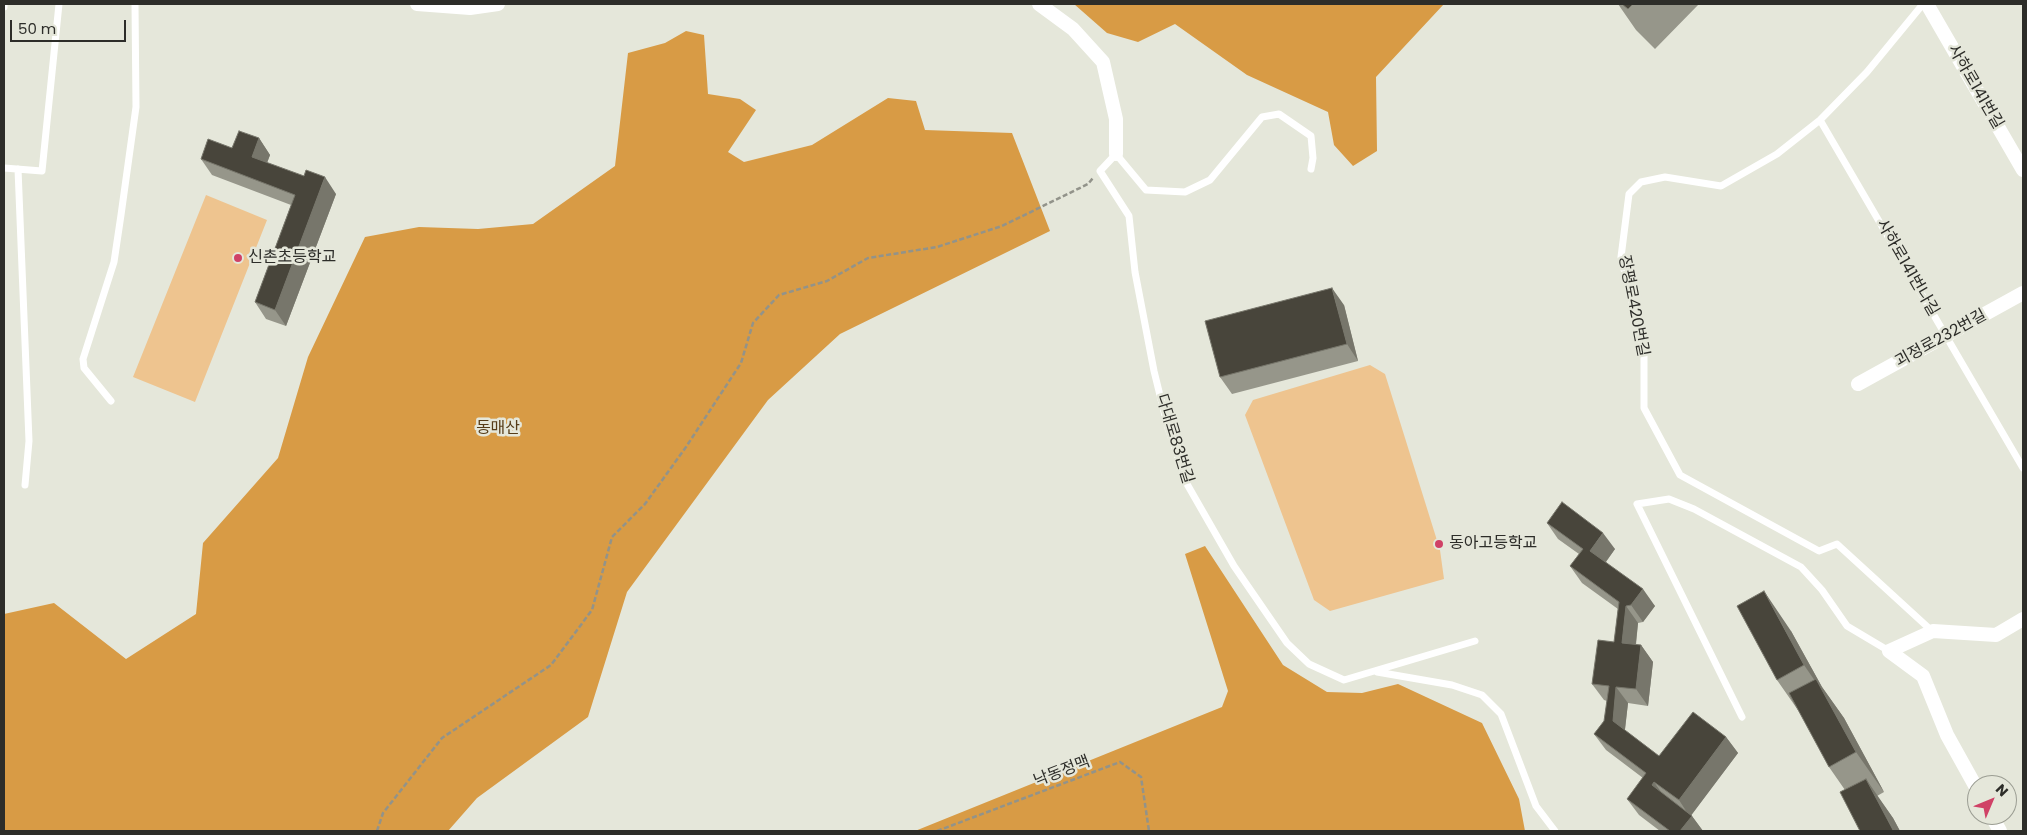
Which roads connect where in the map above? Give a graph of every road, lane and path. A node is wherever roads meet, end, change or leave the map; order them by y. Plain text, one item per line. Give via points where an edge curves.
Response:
1 (59, 4) edge
2 (135, 4) edge
3 (417, 4) edge
4 (498, 4) edge
5 (1039, 4) edge
6 (1925, 4) edge
7 (1820, 120) junction
8 (1116, 154) junction
9 (4, 168) edge
10 (18, 169) junction
11 (1310, 169) dead end
12 (2023, 170) edge
13 (1100, 171) junction
14 (2023, 293) edge
15 (1946, 336) junction
16 (1858, 384) dead end
17 (111, 401) dead end
18 (2023, 468) edge
19 (25, 485) dead end
20 (2023, 619) edge
21 (1933, 632) junction
22 (1475, 641) dead end
23 (1889, 651) junction
24 (1375, 671) junction
25 (1742, 717) dead end
26 (1969, 775) edge
27 (378, 831) edge
28 (937, 831) edge
29 (1149, 831) edge
30 (1555, 831) edge

1 - 10 lane via 42,170
2 - 17 lane via 136,107 121,216 114,262 83,359 84,368
3 - 4 street via 470,8
5 - 8 street via 1073,29 1103,62 1116,119
6 - 7 lane, 장평로420번길
6 - 12 street, 사하로141번길
7 - 15 lane, 사하로141번나길
7 - 21 lane, 장평로420번길 via 1777,154 1721,186 1665,177 1641,182 1629,194 1621,258 1644,353 1644,408 1680,475 1819,551 1837,544
8 - 11 lane via 1146,190 1185,192 1210,180 1262,117 1279,114 1311,136 1313,158
8 - 13 lane
9 - 10 lane
10 - 19 lane via 29,441
13 - 24 lane, 다대로83번길 via 1129,216 1135,272 1154,371 1168,428 1187,484 1234,566 1292,648 1309,664 1344,680
13 - 27 path via 1088,184 1002,226 937,247 868,258 827,281 779,295 753,323 741,363 686,447 645,504 612,537 592,610 552,665 442,738 383,813
14 - 15 street, 괴정로232번길
15 - 16 street, 괴정로232번길
15 - 18 lane, 사하로141번나길
20 - 21 street via 1996,635
21 - 23 street
22 - 24 lane, 다대로83번길
23 - 25 lane via 1847,626 1801,567 1694,509 1669,499 1637,504
23 - 26 street via 1923,676 1947,735
24 - 30 lane via 1452,685 1482,695 1501,714 1536,806
28 - 29 path, 낙동정맥 via 1120,762 1141,777

